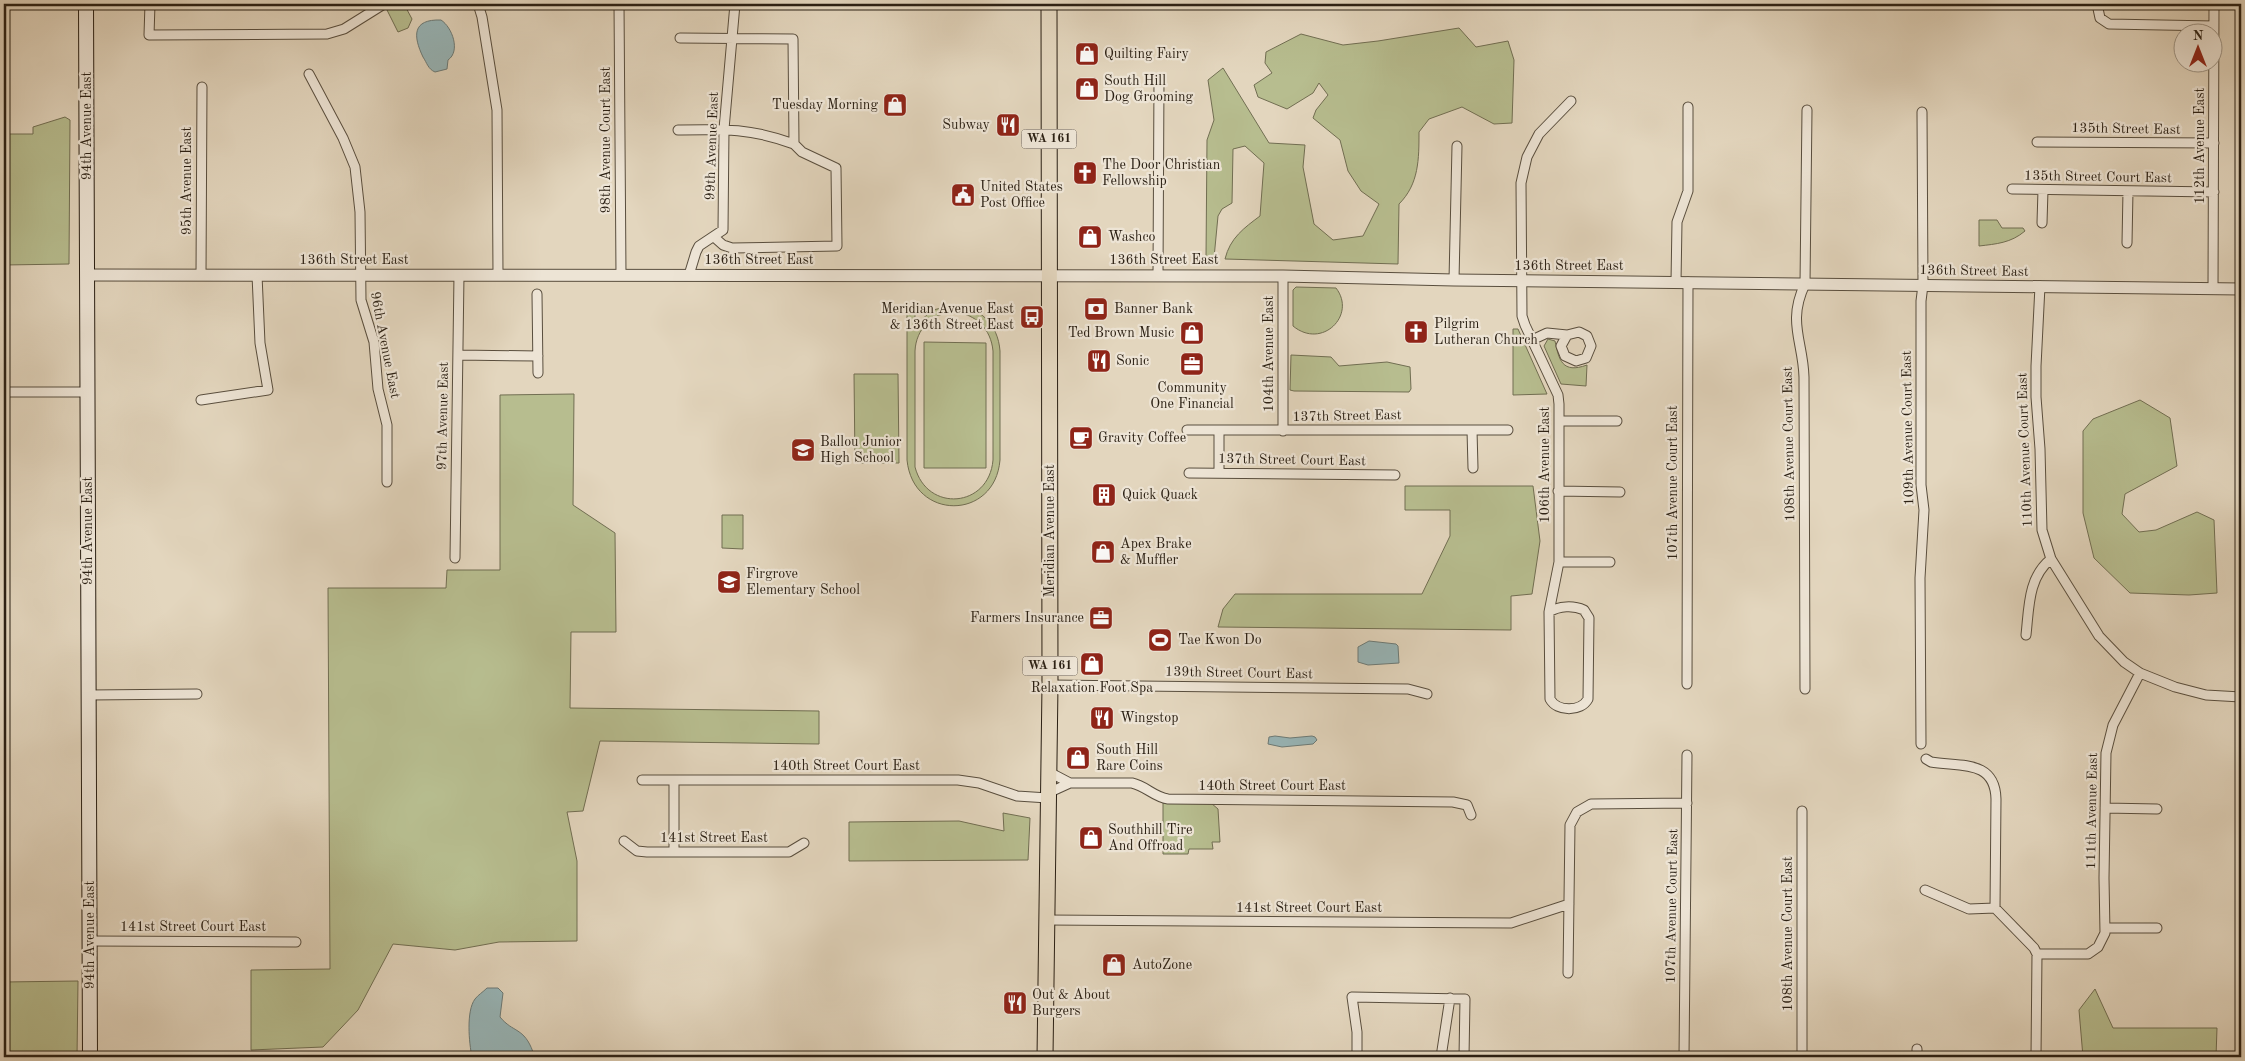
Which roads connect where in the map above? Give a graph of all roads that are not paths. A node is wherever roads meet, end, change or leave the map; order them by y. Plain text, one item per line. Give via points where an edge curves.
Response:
1 (86, 4) edge
2 (150, 4) edge
3 (384, 4) edge
4 (478, 4) edge
5 (619, 4) edge
6 (735, 4) edge
7 (1049, 4) edge
8 (2097, 4) edge
9 (2214, 4) edge
10 (2214, 22) edge
11 (2172, 25) edge
12 (680, 38) dead end
13 (732, 38) junction
14 (2214, 72) edge
15 (309, 74) dead end
16 (1160, 78) dead end
17 (202, 87) dead end
18 (1571, 102) dead end
19 (1688, 107) dead end
20 (1807, 110) dead end
21 (1922, 112) dead end
22 (724, 129) junction
23 (678, 130) dead end
24 (2037, 142) dead end
25 (2214, 143) junction
26 (794, 144) junction
27 (1457, 146) dead end
28 (2012, 189) dead end
29 (2043, 190) junction
30 (2128, 191) junction
31 (2214, 192) junction
32 (2042, 223) dead end
33 (714, 237) junction
34 (2127, 244) dead end
35 (87, 275) junction
36 (201, 275) junction
37 (257, 275) junction
38 (361, 275) junction
39 (459, 275) junction
40 (498, 275) junction
41 (621, 275) junction
42 (689, 275) junction
43 (1049, 275) junction
44 (1158, 275) junction
45 (1283, 276) junction
46 (1454, 280) junction
47 (1522, 281) junction
48 (1682, 282) junction
49 (1805, 284) junction
50 (1923, 285) junction
51 (2040, 286) junction
52 (2214, 289) junction
53 (2241, 289) edge
54 (538, 294) dead end
55 (1567, 335) dead end
56 (1532, 340) junction
57 (458, 355) junction
58 (538, 356) junction
59 (538, 372) dead end
60 (4, 392) edge
61 (88, 392) junction
62 (202, 400) dead end
63 (1560, 421) junction
64 (1617, 421) dead end
65 (1187, 430) dead end
66 (1219, 430) junction
67 (1472, 430) junction
68 (1508, 430) dead end
69 (1284, 431) junction
70 (1473, 468) dead end
71 (1189, 472) dead end
72 (1219, 473) junction
73 (1396, 475) dead end
74 (387, 482) dead end
75 (1558, 491) junction
76 (1620, 492) dead end
77 (455, 558) dead end
78 (2051, 559) junction
79 (1559, 562) junction
80 (1610, 562) dead end
81 (1549, 612) junction
82 (2026, 635) dead end
83 (2140, 673) junction
84 (1687, 684) dead end
85 (1050, 685) junction
86 (1805, 689) dead end
87 (89, 694) junction
88 (198, 694) dead end
89 (1427, 694) dead end
90 (2241, 697) edge
91 (1921, 744) dead end
92 (1687, 756) dead end
93 (1926, 758) dead end
94 (1049, 772) junction
95 (642, 780) dead end
96 (674, 780) junction
97 (1070, 783) junction
98 (1048, 795) junction
99 (1687, 803) junction
100 (2105, 808) junction
101 (2156, 809) dead end
102 (1802, 811) dead end
103 (1471, 815) dead end
104 (624, 840) dead end
105 (804, 844) dead end
106 (674, 852) junction
107 (1925, 890) dead end
108 (1569, 904) junction
109 (1996, 908) junction
110 (1046, 920) junction
111 (2105, 928) junction
112 (2157, 928) dead end
113 (90, 941) junction
114 (296, 942) dead end
115 (2037, 954) junction
116 (1568, 973) dead end
117 (1450, 998) junction
118 (90, 1057) edge
119 (1045, 1057) edge
120 (1357, 1057) edge
121 (1441, 1057) edge
122 (1464, 1057) edge
123 (1684, 1057) edge
124 (1802, 1057) edge
125 (2036, 1057) edge

1 - 35 main road, 94th Avenue East
2 - 3 street via 149,35 327,34 344,29
4 - 40 street via 497,110
5 - 41 street, 98th Avenue Court East
6 - 13 street, 99th Avenue East
7 - 43 main road, Meridian Avenue East / WA 161
8 - 11 street via 2100,18 2108,24
9 - 10 street, 112th Avenue East
12 - 13 street
13 - 22 street, 99th Avenue East
13 - 26 street via 792,39
14 - 25 street, 112th Avenue East
15 - 38 street, 96th Avenue East via 355,167
16 - 44 street
17 - 36 street, 95th Avenue East
18 - 47 street, 106th Avenue East via 1539,134 1527,157 1521,183
19 - 48 street, 107th Avenue Court East via 1688,191 1676,222
20 - 49 street, 108th Avenue Court East
21 - 50 street, 109th Avenue Court East
22 - 23 street
22 - 26 street via 755,132
22 - 33 street, 99th Avenue East via 723,230
24 - 25 street, 135th Street East
25 - 31 street, 112th Avenue East
26 - 33 street via 802,152 836,168 837,246 732,248
27 - 46 street
28 - 29 street, 135th Street Court East
29 - 30 street, 135th Street Court East
29 - 32 street
30 - 31 street, 135th Street Court East
30 - 34 street
31 - 52 street, 112th Avenue East
33 - 42 street, 99th Avenue East via 696,252
35 - 36 street, 136th Street East
35 - 61 main road, 94th Avenue East
36 - 37 street, 136th Street East
37 - 38 street, 136th Street East
37 - 62 street via 260,343 268,390
38 - 39 street, 136th Street East
38 - 74 street, 96th Avenue East via 361,300 374,342 378,389 387,426
39 - 40 street, 136th Street East
39 - 57 street, 97th Avenue East
40 - 41 street, 136th Street East
41 - 42 street, 136th Street East
42 - 43 street, 136th Street East
43 - 44 street, 136th Street East
43 - 85 main road, Meridian Avenue East / WA 161
44 - 45 street, 136th Street East
45 - 46 street, 136th Street East
45 - 69 street, 104th Avenue East
46 - 47 street, 136th Street East
47 - 48 street, 136th Street East
47 - 56 street, 106th Avenue East via 1522,316
48 - 49 street, 136th Street East
48 - 84 street, 107th Avenue Court East
49 - 50 street, 136th Street East
49 - 86 street, 108th Avenue Court East via 1796,321 1804,374
50 - 51 street, 136th Street East
50 - 91 street, 109th Avenue Court East
51 - 52 street, 136th Street East
51 - 78 street, 110th Avenue Court East via 2036,397 2042,530
52 - 53 street, 136th Street East
54 - 58 street
55 - 56 street via 1547,333
56 - 63 street, 106th Avenue East via 1558,395
57 - 58 street
57 - 77 street, 97th Avenue East
58 - 59 street
60 - 61 street
61 - 87 main road, 94th Avenue East
63 - 64 street
63 - 75 street, 106th Avenue East
65 - 66 street, 137th Street East
66 - 69 street, 137th Street East
66 - 72 street
67 - 68 street, 137th Street East
67 - 69 street, 137th Street East
67 - 70 street
71 - 72 street, 137th Street Court East
72 - 73 street, 137th Street Court East
75 - 76 street
75 - 79 street, 106th Avenue East
78 - 82 street via 2039,569 2034,580
78 - 83 street via 2099,636 2124,662
79 - 80 street
79 - 81 street, 106th Avenue East
81 - 81 street, 106th Avenue East via 1550,699 1558,707 1580,707 1588,699 1589,618 1584,610 1574,607 1559,607
83 - 90 street via 2206,695
83 - 100 street, 111th Avenue East via 2108,738
85 - 89 street, 139th Street Court East via 1408,689
85 - 94 main road, Meridian Avenue East / WA 161
87 - 88 street
87 - 113 main road, 94th Avenue East
92 - 99 street, 107th Avenue Court East
93 - 109 street via 1931,762 1980,769 1989,775 1996,790
94 - 97 street, 140th Street Court East
94 - 98 main road, Meridian Avenue East / WA 161
95 - 96 street, 140th Street Court East
96 - 98 street, 140th Street Court East via 958,780 1017,796
96 - 106 street
97 - 98 street, 140th Street Court East
97 - 103 street, 140th Street Court East via 1139,784 1168,799 1453,802 1467,805
98 - 110 main road, Meridian Avenue East / WA 161
99 - 108 street via 1591,804 1578,811 1570,825
99 - 123 street, 107th Avenue Court East
100 - 101 street
100 - 111 street, 111th Avenue East
102 - 124 street, 108th Avenue Court East
104 - 106 street, 141st Street East via 638,851
105 - 106 street, 141st Street East via 789,852
107 - 109 street via 1969,908
108 - 110 street, 141st Street Court East via 1511,923
108 - 116 street
109 - 115 street
110 - 119 main road, Meridian Avenue East / WA 161
111 - 112 street
111 - 115 street via 2100,944 2091,952
113 - 114 street, 141st Street Court East
113 - 118 main road, 94th Avenue East
115 - 125 street
117 - 120 street via 1352,997
117 - 121 street
117 - 122 street via 1464,999

